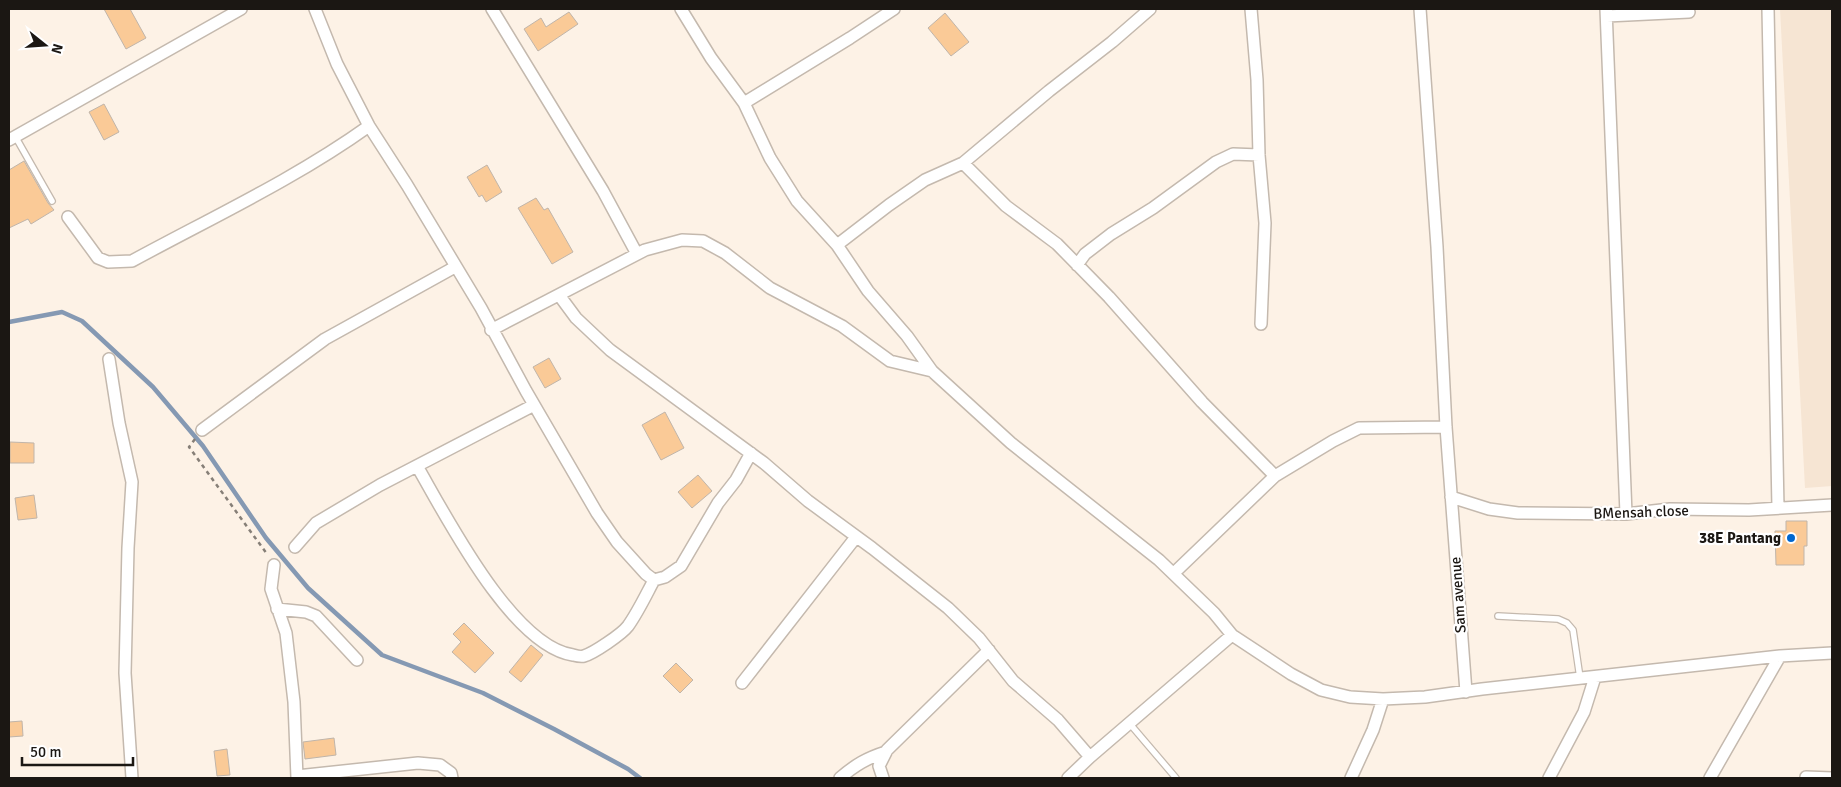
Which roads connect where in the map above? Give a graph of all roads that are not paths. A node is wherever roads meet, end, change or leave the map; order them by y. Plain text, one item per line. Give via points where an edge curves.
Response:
1 (241, 9) edge
2 (315, 9) edge
3 (492, 9) edge
4 (681, 9) edge
5 (894, 9) edge
6 (1150, 9) edge
7 (1251, 9) edge
8 (1420, 9) edge
9 (1768, 9) edge
10 (1689, 12) dead end
11 (1607, 13) edge
12 (744, 103) junction
13 (369, 126) junction
14 (12, 138) edge
15 (1259, 156) junction
16 (963, 163) junction
17 (52, 201) dead end
18 (68, 217) dead end
19 (837, 245) junction
20 (637, 254) junction
21 (1077, 265) junction
22 (455, 267) junction
23 (559, 295) junction
24 (1261, 324) dead end
25 (491, 330) junction
26 (109, 360) dead end
27 (932, 371) junction
28 (534, 405) junction
29 (1446, 427) junction
30 (202, 430) dead end
31 (751, 453) junction
32 (417, 466) junction
33 (1275, 476) junction
34 (1451, 497) junction
35 (1832, 505) edge
36 (1778, 508) junction
37 (1626, 514) junction
38 (856, 537) junction
39 (295, 546) dead end
40 (274, 565) road end
41 (1174, 573) junction
42 (654, 580) junction
43 (277, 609) junction
44 (1498, 616) dead end
45 (1232, 635) junction
46 (988, 650) junction
47 (1832, 653) edge
48 (1780, 656) junction
49 (357, 660) dead end
50 (1595, 676) junction
51 (1580, 678) junction
52 (742, 683) dead end
53 (1466, 692) junction
54 (1383, 699) junction
55 (1130, 724) junction
56 (886, 752) junction
57 (1090, 757) junction
58 (297, 777) edge
59 (1806, 777) dead end
60 (132, 778) edge
61 (452, 778) edge
62 (840, 778) edge
63 (883, 778) edge
64 (1068, 778) edge
65 (1176, 778) edge
66 (1351, 778) edge
67 (1549, 778) edge
68 (1710, 778) edge
69 (1832, 778) edge

1 - 14 street
2 - 13 street via 337,64
3 - 20 street via 603,191
4 - 12 street
5 - 12 street
6 - 16 street
7 - 15 street via 1258,80
8 - 29 street, Sam avenue
9 - 36 street
10 - 11 street
11 - 37 street
12 - 19 street via 770,158 797,201
13 - 18 street via 292,175 132,261 108,262 98,258
13 - 22 street
14 - 17 lane
15 - 21 street via 1233,154 1216,162 1153,208 1110,234 1085,254
15 - 24 street via 1265,223
16 - 19 street via 925,180
16 - 21 street via 1006,206 1057,244
19 - 27 street via 868,291
20 - 23 street
20 - 27 street via 682,240 703,241 770,288 842,326 890,361
21 - 33 street via 1202,402
22 - 25 street
22 - 30 street via 325,339
23 - 25 street
23 - 31 street via 576,318 610,350
25 - 28 street
26 - 60 street via 132,482 125,673
27 - 41 street via 1011,443
28 - 32 street
28 - 42 street via 612,535
29 - 33 street via 1359,428
29 - 34 street, Sam avenue
31 - 38 street
31 - 42 street via 681,566
32 - 39 street via 316,523
32 - 42 street via 474,565 503,603 536,636 561,653 582,657 627,627
33 - 41 street
34 - 37 street, BMensah close via 1489,509 1518,513
34 - 53 street, Sam avenue
35 - 36 street, BMensah close
36 - 37 street, BMensah close via 1670,509
38 - 46 street via 948,608
38 - 52 street
40 - 43 street via 271,589
41 - 45 street
43 - 49 street via 316,616
43 - 58 street via 286,633 294,702
44 - 51 lane via 1567,623 1573,630
45 - 54 street via 1321,690 1350,697
45 - 55 street
46 - 56 street
46 - 57 street via 1013,682 1058,720
47 - 48 street
48 - 50 street
48 - 68 street
50 - 51 street
50 - 67 street via 1584,712
51 - 53 street
53 - 54 street via 1425,698
54 - 66 street
55 - 57 street
55 - 65 lane
56 - 62 street via 856,764
56 - 63 street via 879,766
57 - 64 street
58 - 61 street via 418,763 440,765 451,773
59 - 69 street

